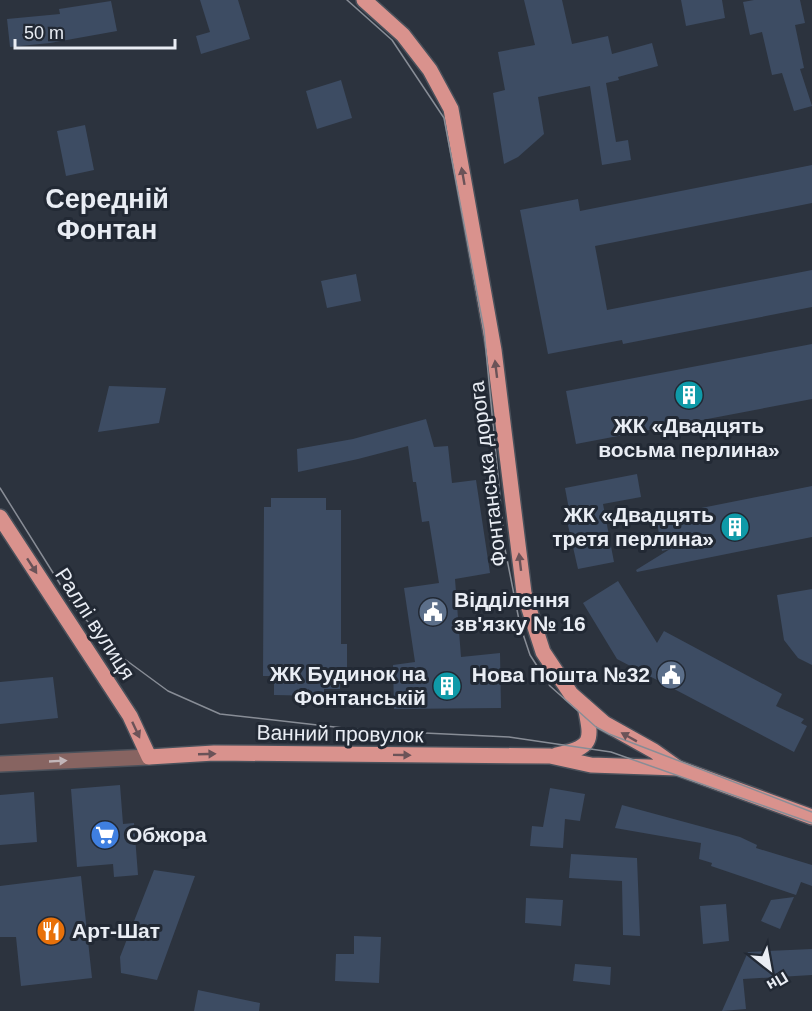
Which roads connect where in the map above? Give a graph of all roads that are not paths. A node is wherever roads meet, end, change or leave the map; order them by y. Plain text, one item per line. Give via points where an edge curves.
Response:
1 (364, 0) edge
2 (0, 517) edge
3 (585, 706) junction
4 (550, 756) junction
5 (149, 757) junction
6 (0, 765) edge
7 (678, 768) junction
8 (812, 817) edge

3 -> 1 main road, Фонтанська дорога via 571,694 543,652 524,593 494,350 451,109 430,70 410,44
2 -> 5 main road, Раллі вулиця via 130,716
3 - 4 main road via 591,733 585,744 573,752
7 -> 3 main road, Фонтанська дорога via 604,723
5 -> 4 main road, Ванний провулок via 214,753
4 - 7 main road, Ванний провулок via 591,765
6 -> 5 street, Ванний провулок
7 - 8 main road, Фонтанська дорога

